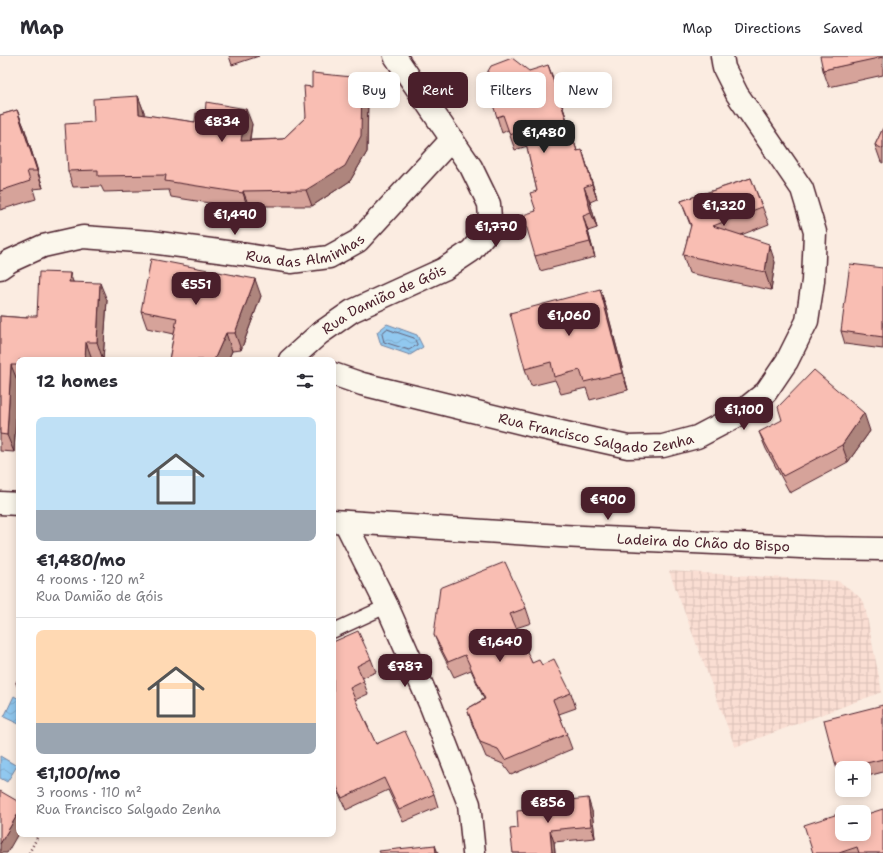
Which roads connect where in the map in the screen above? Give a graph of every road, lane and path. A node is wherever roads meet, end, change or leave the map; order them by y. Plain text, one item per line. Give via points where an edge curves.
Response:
1 (395, 56) edge
2 (722, 56) edge
3 (452, 139) junction
4 (0, 268) edge
5 (294, 357) edge
6 (336, 375) edge
7 (0, 503) edge
8 (16, 504) edge
9 (339, 522) edge
10 (883, 550) edge
11 (386, 606) junction
12 (336, 630) edge
13 (37, 837) edge
14 (29, 853) edge
15 (474, 853) edge

1 - 3 street, Rua Damião de Góis
2 - 6 street, Rua Francisco Salgado Zenha via 724,68 737,94 802,189 815,232 813,281 807,321 787,361 766,392 735,417 697,437 663,446 628,447 534,426
3 - 4 street, Rua das Alminhas via 358,241 330,257 290,262 152,242 83,237 43,246
3 - 5 street, Rua Damião de Góis via 471,167 489,204 490,219 486,233 471,251 444,269 352,311 319,334
7 - 8 street
9 - 10 street, Ladeira do Chão do Bispo via 561,536
9 - 11 street
11 - 12 lane
11 - 15 street via 431,706 469,804
13 - 14 path

